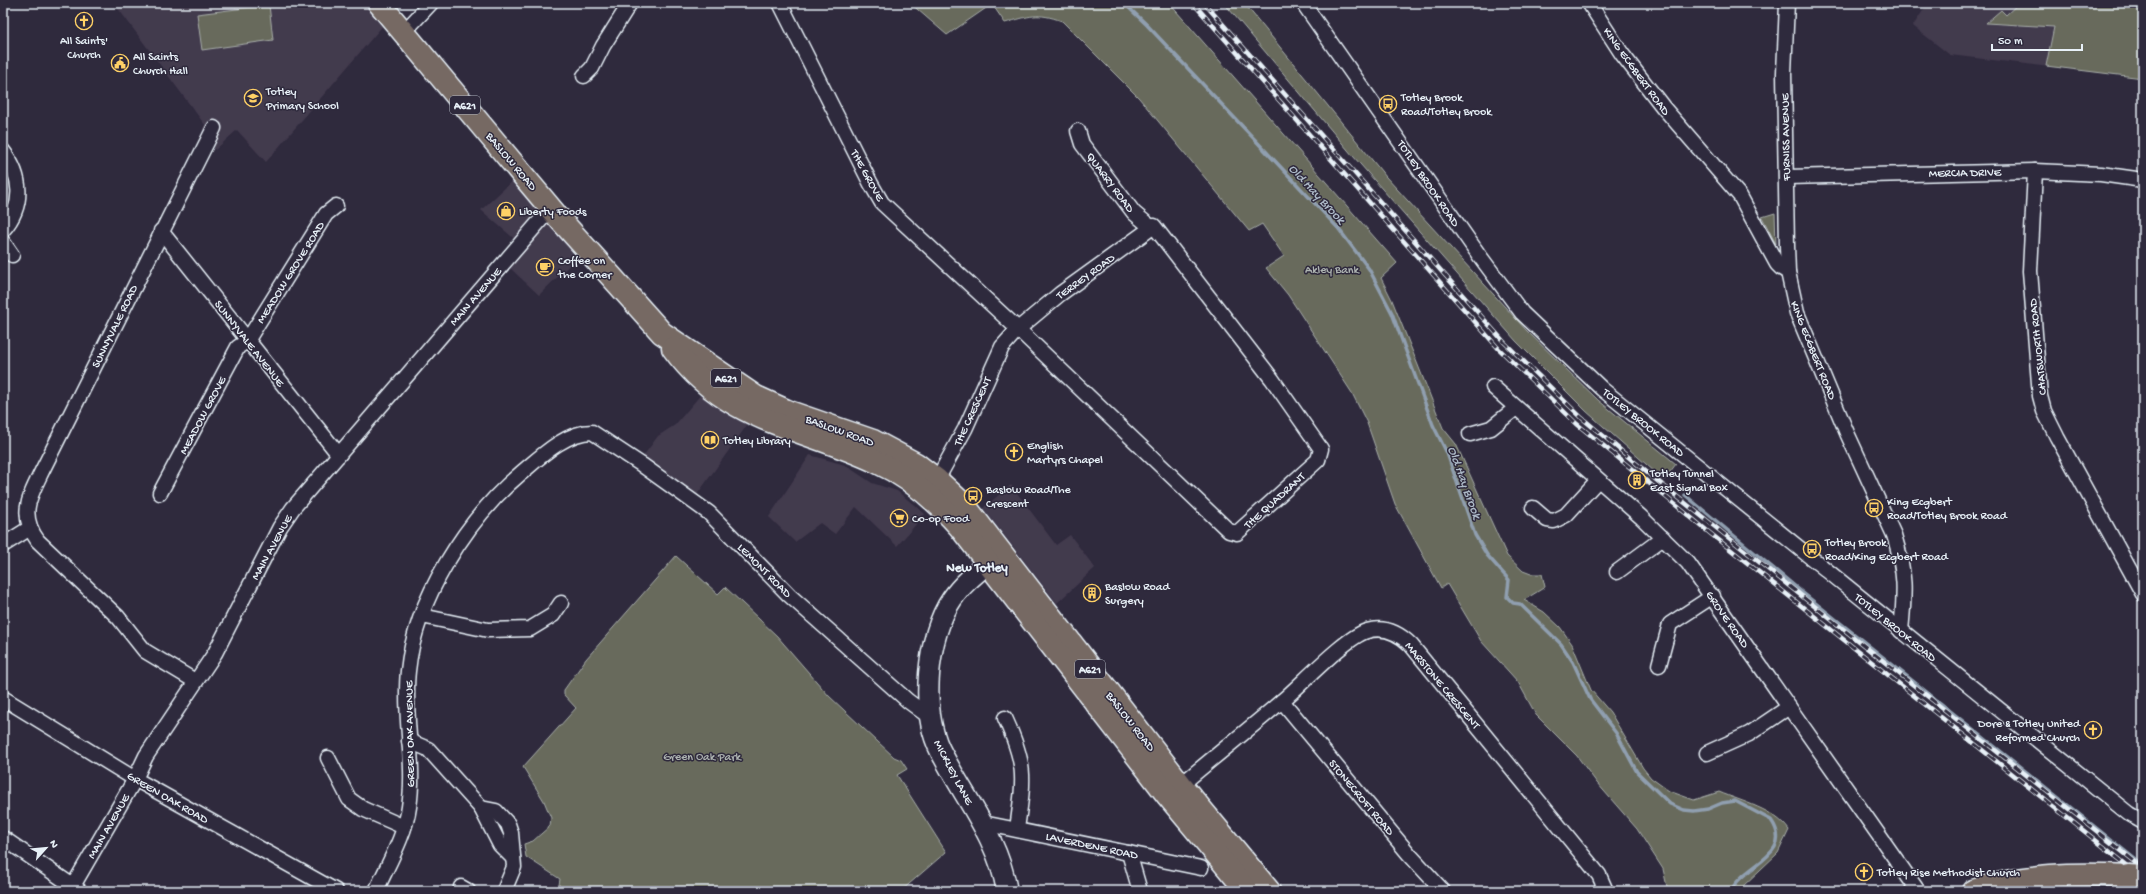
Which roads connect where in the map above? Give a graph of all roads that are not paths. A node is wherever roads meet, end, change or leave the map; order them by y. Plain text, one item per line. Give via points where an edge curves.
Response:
1 (379, 3) edge
2 (431, 3) edge
3 (630, 3) edge
4 (780, 3) edge
5 (1303, 3) edge
6 (1589, 3) edge
7 (1787, 3) edge
8 (404, 32) junction
9 (584, 76) dead end
10 (214, 128) dead end
11 (1078, 131) dead end
12 (3, 151) edge
13 (2035, 171) junction
14 (1786, 177) junction
15 (2143, 180) edge
16 (336, 206) dead end
17 (551, 208) junction
18 (1153, 227) junction
19 (3, 230) edge
20 (161, 231) junction
21 (3, 242) edge
22 (12, 255) dead end
23 (1788, 272) junction
24 (1018, 329) junction
25 (247, 341) junction
26 (1493, 387) dead end
27 (1516, 408) junction
28 (592, 432) joint
29 (1470, 434) dead end
30 (339, 455) junction
31 (1598, 480) junction
32 (932, 487) junction
33 (160, 492) dead end
34 (1533, 508) dead end
35 (30, 528) junction
36 (1663, 538) junction
37 (3, 545) edge
38 (995, 557) junction
39 (1617, 572) dead end
40 (2143, 594) edge
41 (1713, 596) junction
42 (561, 603) dead end
43 (422, 616) junction
44 (1901, 631) junction
45 (1659, 665) dead end
46 (195, 681) junction
47 (3, 698) edge
48 (1282, 701) junction
49 (1789, 707) junction
50 (931, 718) junction
51 (1005, 718) dead end
52 (409, 741) junction
53 (1707, 753) dead end
54 (328, 758) dead end
55 (135, 779) junction
56 (1175, 790) junction
57 (2143, 822) edge
58 (983, 823) junction
59 (404, 827) junction
60 (1017, 829) junction
61 (3, 838) edge
62 (1129, 853) junction
63 (1201, 868) dead end
64 (2131, 876) edge
65 (76, 888) edge
66 (336, 891) edge
67 (376, 891) edge
68 (504, 891) edge
69 (1007, 891) edge
70 (1140, 891) edge
71 (1247, 891) edge
72 (1269, 891) edge
73 (1443, 891) edge
74 (1606, 891) edge
75 (1918, 891) edge
76 (1973, 891) edge

1 - 8 main road, BASLOW ROAD / A621
2 - 8 street
3 - 9 street via 592,68
4 - 24 street, THE GROVE via 878,197 893,214
5 - 44 street, TOTLEY BROOK ROAD via 1522,313 1602,389
6 - 23 street, KING ECGBERT ROAD via 1622,54 1663,107 1735,190 1750,211 1777,264
7 - 14 street, FURNISS AVENUE via 1784,73
8 - 17 main road, BASLOW ROAD / A621
10 - 20 street, SUNNYVALE ROAD
11 - 18 street, QUARRY ROAD via 1082,144 1134,213
12 - 19 street via 16,172 19,196 12,217
13 - 14 street, MERCIA DRIVE
13 - 15 street, MERCIA DRIVE via 2101,174
13 - 40 street, CHATSWORTH ROAD via 2030,271 2040,396 2057,437
14 - 23 street, FURNISS AVENUE
16 - 25 street, MEADOW GROVE ROAD via 326,214
17 - 30 street, MAIN AVENUE
17 - 32 main road, BASLOW ROAD / A621 via 662,333 756,397 788,412 872,441 916,464
18 - 24 street, TERREY ROAD via 1060,294
18 - 24 street, THE QUADRANT via 1258,360 1321,449 1318,460 1238,533 1228,531
20 - 25 street, SUNNYVALE AVENUE
20 - 35 street, SUNNYVALE ROAD via 29,498 27,513
21 - 22 street
23 - 44 street, KING ECGBERT ROAD via 1797,313 1847,433 1894,535 1905,588
24 - 32 street, THE CRESCENT via 1002,347 962,436
25 - 30 street, SUNNYVALE AVENUE
25 - 33 street, MEADOW GROVE via 238,347
26 - 27 street, GROVE ROAD
27 - 29 street via 1491,428
27 - 31 street, GROVE ROAD
28 - 43 street, GREEN OAK AVENUE via 578,434 556,446 498,494 455,550
28 - 50 street, LEMONT ROAD via 709,513 789,595 908,701
30 - 46 street, MAIN AVENUE via 286,517 214,654
31 - 34 street via 1561,518 1547,520
31 - 36 street, GROVE ROAD
32 - 38 main road, A621 via 960,527
35 - 37 street
35 - 46 street, SUNNYVALE ROAD via 38,541 118,617 145,651
36 - 39 street
36 - 41 street, GROVE ROAD via 1688,563
38 - 50 street, MICKLEY LANE via 956,594 942,616 932,656 929,684
38 - 56 main road, BASLOW ROAD / A621 via 1056,626
41 - 45 street via 1670,624
41 - 49 street, GROVE ROAD
42 - 43 street via 553,615 530,629 488,630
43 - 52 street, GREEN OAK AVENUE via 411,645 408,671 406,696
44 - 57 street, TOTLEY BROOK ROAD via 2129,814
46 - 55 street, MAIN AVENUE via 146,756
47 - 55 street, GREEN OAK ROAD
48 - 56 street, MARSTONE CRESCENT
48 - 73 street, STONECROFT ROAD via 1409,854
48 - 74 street, MARSTONE CRESCENT via 1358,634 1380,629 1397,634 1411,646 1599,875
49 - 53 street via 1749,734
49 - 75 street, GROVE ROAD
50 - 58 street, MICKLEY LANE via 936,742
51 - 60 street via 1023,764
52 - 59 street, GREEN OAK AVENUE via 411,786
52 - 68 street via 436,756 481,808 496,811 508,824 514,867
54 - 59 street via 349,799 363,809
55 - 65 street, MAIN AVENUE
55 - 66 street, GREEN OAK ROAD
56 - 71 main road, A621
56 - 72 main road, BASLOW ROAD / A621
58 - 60 street, LAVERDENE ROAD
58 - 69 street, MICKLEY LANE via 998,854
59 - 67 street, GREEN OAK AVENUE
60 - 62 street, LAVERDENE ROAD
61 - 65 street
62 - 63 street, LAVERDENE ROAD
62 - 70 street
64 - 76 main road via 2043,876 2014,880

